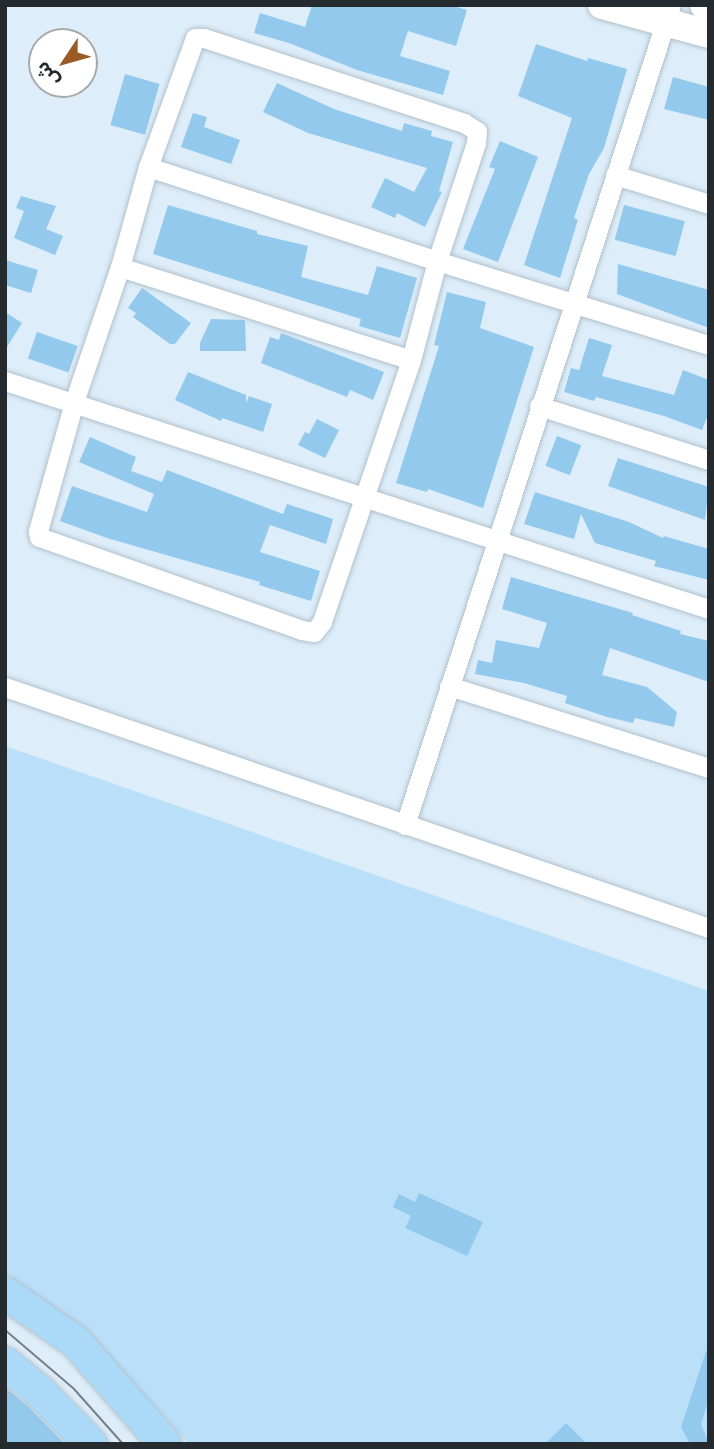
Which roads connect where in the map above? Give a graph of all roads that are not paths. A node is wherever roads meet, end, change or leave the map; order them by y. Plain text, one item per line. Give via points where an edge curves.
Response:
1 (602, 5) edge
2 (704, 5) edge
3 (709, 7) edge
4 (668, 13) edge
5 (709, 34) edge
6 (148, 167) junction
7 (615, 175) junction
8 (709, 204) edge
9 (437, 261) junction
10 (120, 267) junction
11 (573, 301) junction
12 (709, 345) edge
13 (411, 360) junction
14 (5, 381) edge
15 (74, 402) junction
16 (539, 406) junction
17 (709, 460) edge
18 (365, 498) junction
19 (495, 542) junction
20 (709, 609) edge
21 (449, 686) junction
22 (5, 687) edge
23 (709, 768) edge
24 (405, 825) junction
25 (709, 928) edge
26 (5, 1293) edge
27 (5, 1363) edge
28 (92, 1444) edge
29 (164, 1444) edge

1 - 4 main road
2 - 3 main road
4 - 5 main road
4 - 7 street
6 - 9 street
6 - 9 street via 190,46 195,38 204,38 477,131
6 - 10 street
7 - 8 street
7 - 11 street
9 - 11 street
9 - 13 street
10 - 13 street
10 - 15 street
11 - 12 street
11 - 16 street
13 - 18 street
14 - 15 street
15 - 18 street
15 - 18 street via 39,537 302,630 314,632 322,622
16 - 17 street
16 - 19 street
18 - 19 street
19 - 20 street
19 - 21 street
21 - 23 street
21 - 24 street
22 - 24 street
24 - 25 street
26 - 29 main road via 75,1342
27 - 28 main road

